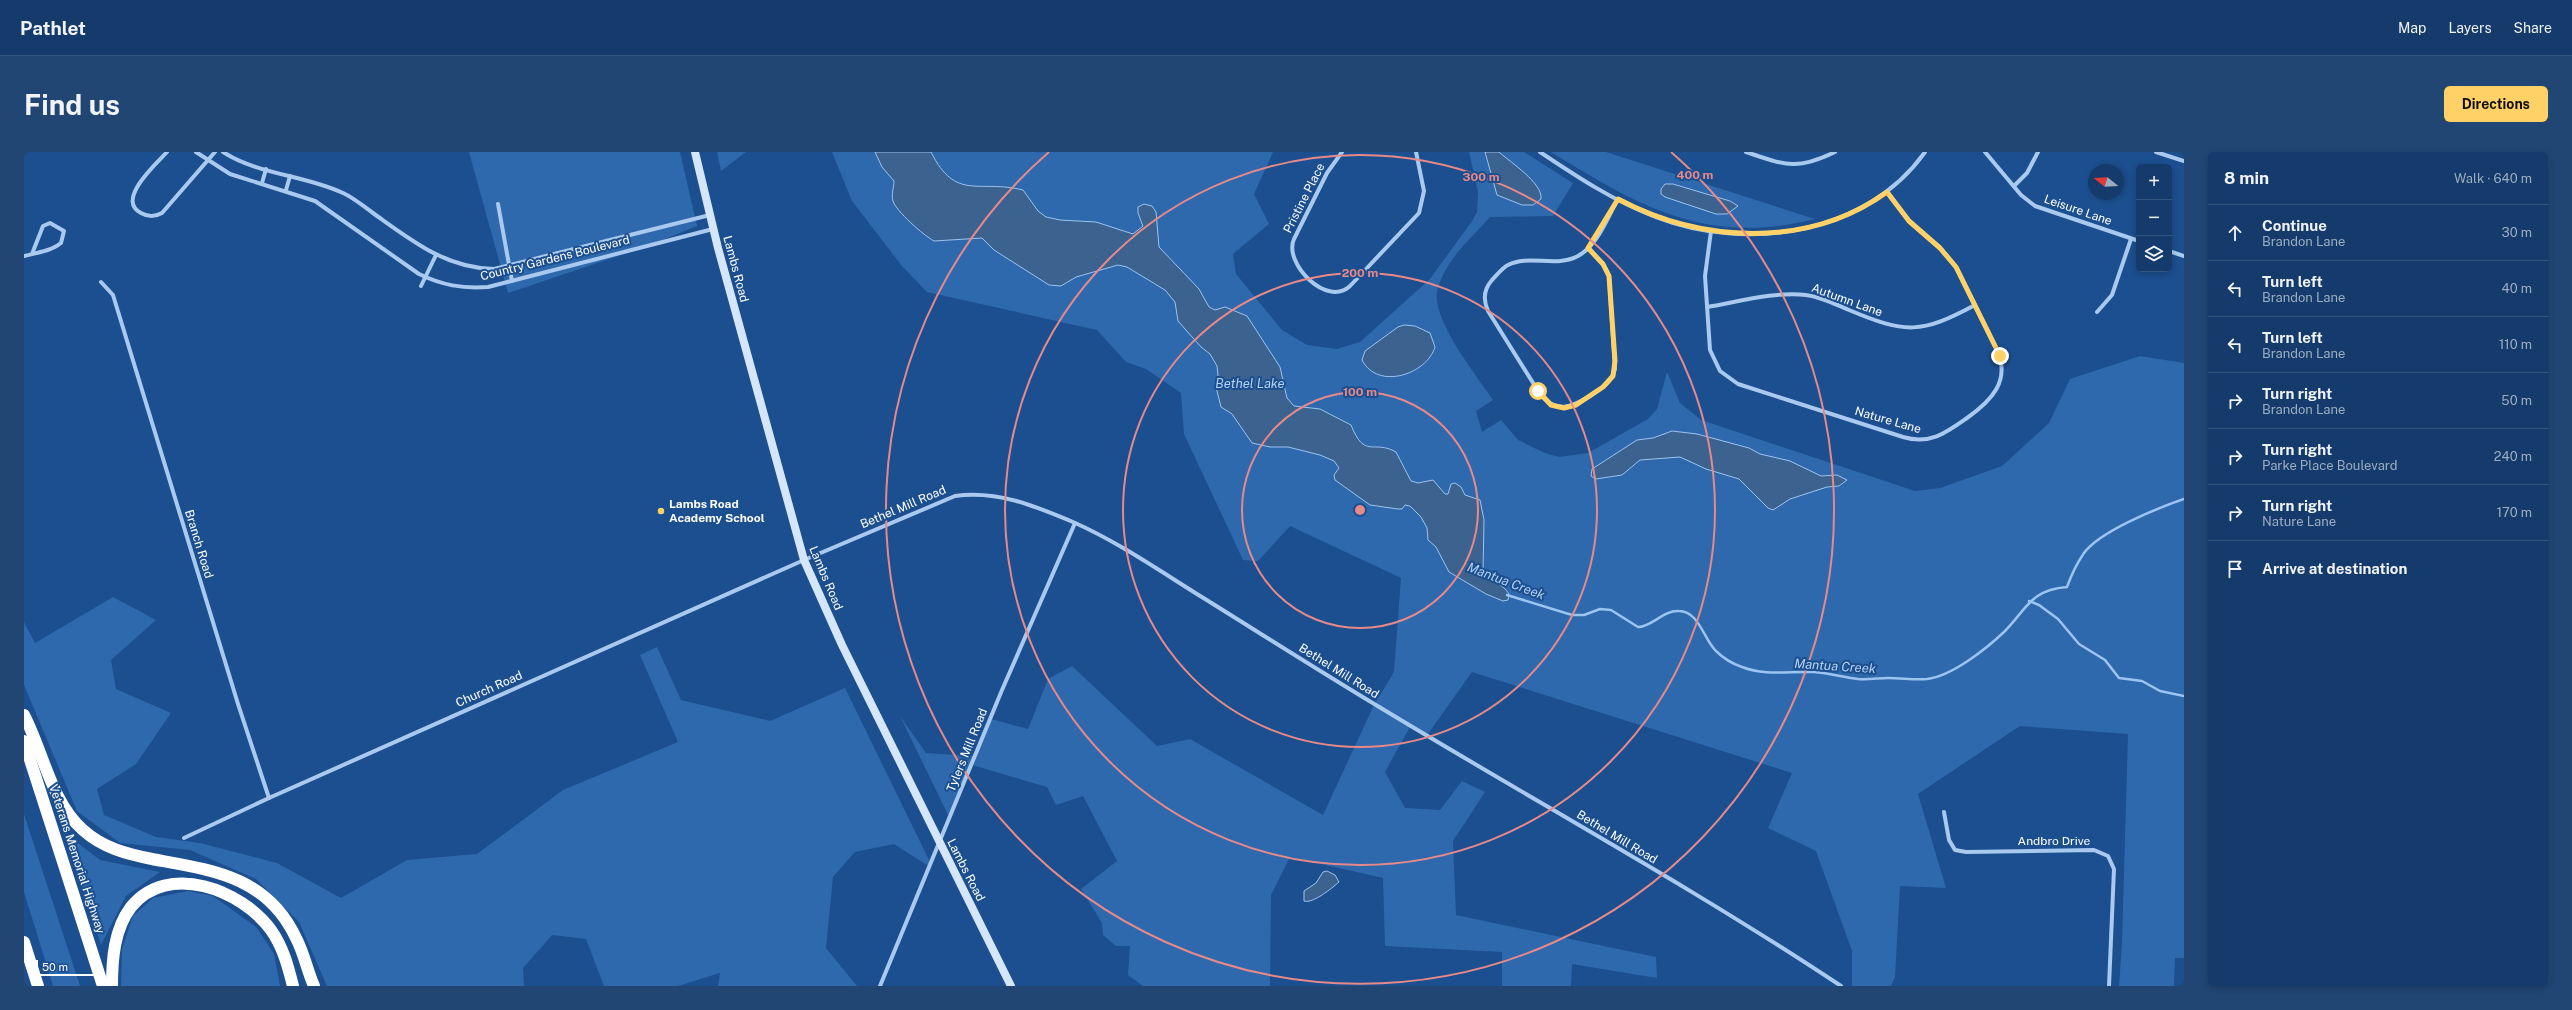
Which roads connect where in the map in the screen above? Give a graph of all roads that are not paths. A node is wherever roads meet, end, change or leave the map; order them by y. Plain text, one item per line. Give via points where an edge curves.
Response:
1 (167, 152) edge
2 (196, 152) edge
3 (215, 152) edge
4 (222, 152) edge
5 (695, 152) edge
6 (1342, 152) edge
7 (1416, 152) edge
8 (1540, 152) edge
9 (1746, 152) edge
10 (1835, 152) edge
11 (1925, 152) edge
12 (1984, 152) edge
13 (2038, 152) edge
14 (2156, 152) edge
15 (208, 160) junction
16 (2184, 161) edge
17 (266, 169) junction
18 (290, 176) junction
19 (262, 183) junction
20 (2014, 186) junction
21 (286, 190) junction
22 (1887, 192) junction
23 (1618, 199) junction
24 (498, 204) dead end
25 (710, 215) junction
26 (714, 229) junction
27 (1711, 231) junction
28 (2131, 239) junction
29 (2136, 241) edge
30 (1588, 248) junction
31 (2172, 252) edge
32 (32, 254) junction
33 (436, 255) junction
34 (24, 256) edge
35 (2184, 256) edge
36 (509, 265) junction
37 (425, 277) junction
38 (512, 281) junction
39 (101, 282) dead end
40 (421, 286) dead end
41 (1975, 305) junction
42 (1707, 306) junction
43 (2097, 312) dead end
44 (1075, 523) junction
45 (804, 560) junction
46 (24, 715) edge
47 (24, 741) edge
48 (269, 798) junction
49 (1944, 812) dead end
50 (184, 838) dead end
51 (939, 841) junction
52 (24, 942) edge
53 (26, 950) edge
54 (306, 966) junction
55 (289, 970) junction
56 (38, 986) edge
57 (103, 986) edge
58 (112, 986) edge
59 (290, 986) edge
60 (293, 986) edge
61 (306, 986) edge
62 (314, 986) edge
63 (880, 986) edge
64 (1011, 986) edge
65 (1841, 986) edge
66 (2109, 986) edge

1 - 15 street via 135,188 133,197 136,208 143,214 153,216 162,213
2 - 15 street, Country Gardens Boulevard
3 - 15 street
4 - 17 street, Country Gardens Boulevard via 236,160
5 - 25 main road, Lambs Road
6 - 7 street, Pristine Place via 1327,173 1291,250 1295,262 1317,286 1334,294 1343,292 1350,286 1419,213 1424,191
8 - 23 street
9 - 10 street via 1795,166
11 - 22 street
12 - 20 street, Leisure Lane
13 - 20 street via 2031,168
14 - 16 street
15 - 19 street, Country Gardens Boulevard via 230,174
17 - 18 street, Country Gardens Boulevard
17 - 19 street
18 - 21 street
18 - 33 street, Country Gardens Boulevard via 345,194
19 - 21 street, Country Gardens Boulevard
20 - 28 street, Leisure Lane via 2027,201 2041,209
21 - 37 street, Country Gardens Boulevard via 316,201
22 - 27 street via 1855,212 1809,227 1760,234
22 - 41 street, Nature Lane via 1909,221 1950,259
23 - 27 street via 1661,219
23 - 30 street
24 - 36 street
25 - 26 main road, Lambs Road
25 - 36 street, Country Gardens Boulevard
26 - 38 street, Country Gardens Boulevard
26 - 45 main road, Lambs Road
27 - 42 street, Nature Lane via 1705,271
28 - 29 street, Leisure Lane
28 - 43 street via 2112,295
30 - 30 street via 1578,256 1564,261 1520,262 1509,265 1490,282 1485,293 1488,311 1535,386 1546,402 1557,407 1573,406 1603,387 1611,379 1615,369 1609,276 1603,264
31 - 35 street
32 - 32 street via 56,247 61,243 64,231 50,223 43,226
32 - 34 street
33 - 36 street, Country Gardens Boulevard via 452,262 481,268
33 - 37 street
36 - 38 street
37 - 38 street, Country Gardens Boulevard via 466,289
37 - 40 street
39 - 48 street, Branch Road via 113,295
41 - 42 street, Autumn Lane via 1936,324 1911,328 1888,326 1824,299 1800,294
41 - 42 street, Nature Lane via 2000,356 2000,384 1989,401 1972,415 1942,436 1922,441 1896,435 1731,380 1712,358
44 - 45 street, Bethel Mill Road via 1022,502 998,496 955,496
44 - 51 street, Tylers Mill Road
44 - 65 street, Bethel Mill Road via 1144,560 1363,697
45 - 48 street, Church Road
45 - 51 main road, Lambs Road
46 - 54 highway via 53,784 65,807 82,830 114,850 212,870 246,882 270,901 283,917 296,938
47 - 57 highway, Veterans Memorial Highway
48 - 50 street, Church Road
49 - 66 street, Andbro Drive via 1949,840 1955,850 2094,850 2108,856 2114,869
51 - 63 street, Tylers Mill Road
51 - 64 main road, Lambs Road
52 - 53 highway
53 - 56 highway
54 - 61 highway
54 - 62 highway
55 - 58 highway via 272,931 250,908 209,888 176,884 148,893 129,911 116,943
55 - 59 highway
55 - 60 highway

